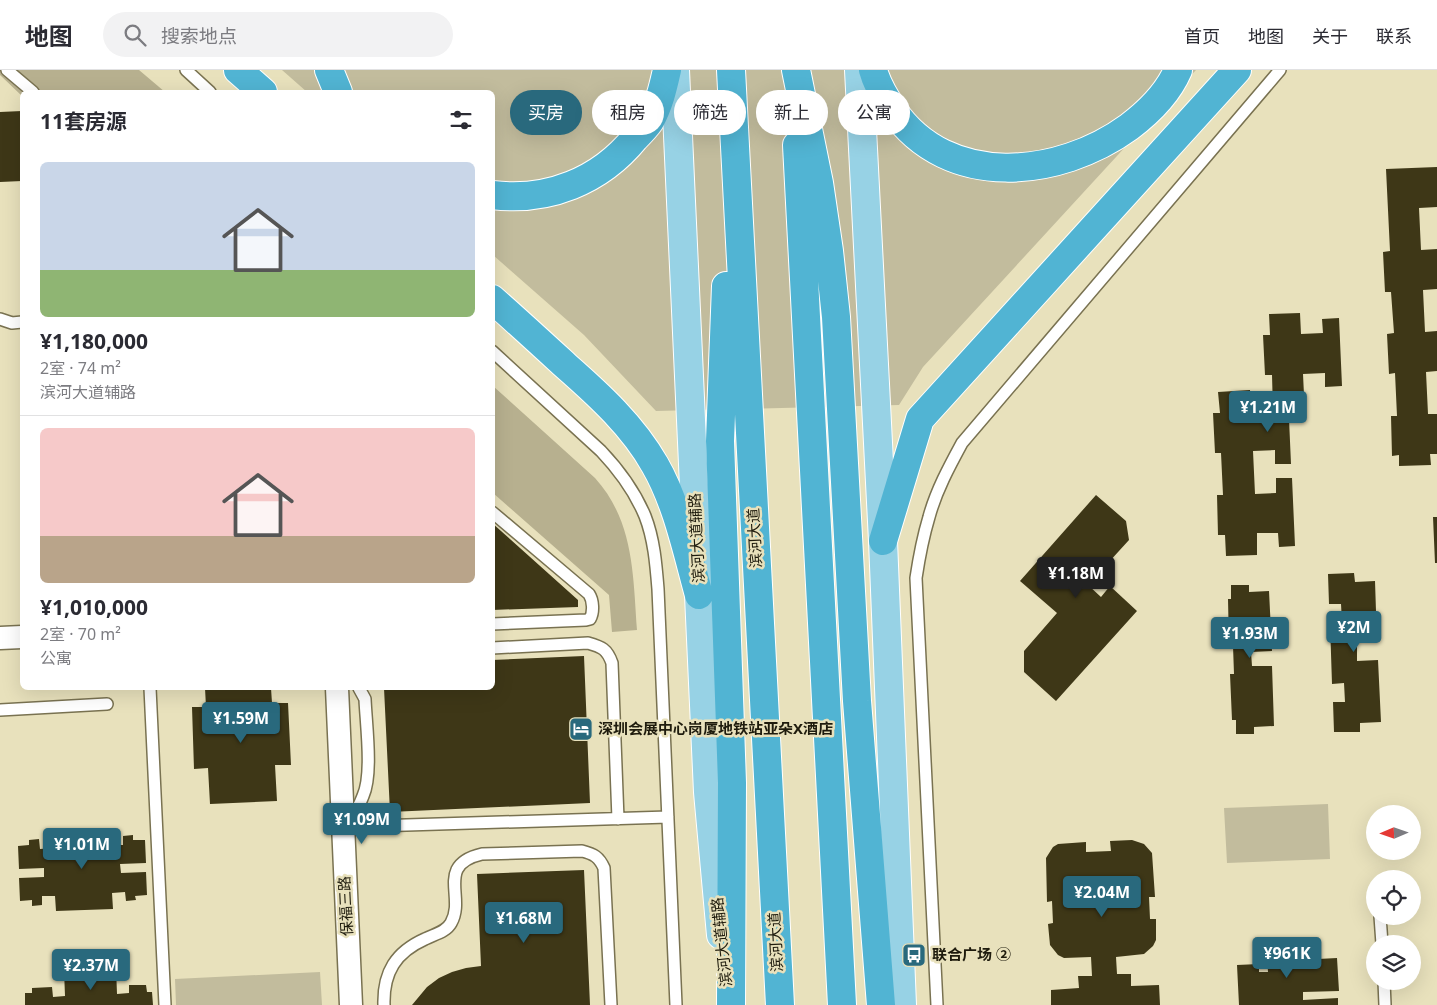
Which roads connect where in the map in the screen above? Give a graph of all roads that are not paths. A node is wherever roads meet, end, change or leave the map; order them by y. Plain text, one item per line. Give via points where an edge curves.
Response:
1 (7, 70) edge
2 (186, 70) edge
3 (238, 70) edge
4 (329, 70) edge
5 (666, 70) edge
6 (675, 70) edge
7 (731, 70) edge
8 (795, 70) edge
9 (859, 70) edge
10 (873, 70) edge
11 (1178, 70) edge
12 (1237, 70) edge
13 (1280, 70) edge
14 (31, 90) edge
15 (208, 90) edge
16 (261, 90) edge
17 (337, 90) edge
18 (732, 90) edge
19 (732, 135) edge
20 (734, 135) edge
21 (495, 195) edge
22 (495, 302) edge
23 (0, 319) edge
24 (20, 322) edge
25 (495, 354) edge
26 (495, 515) edge
27 (883, 541) junction
28 (699, 595) junction
29 (495, 624) edge
30 (0, 638) edge
31 (20, 638) edge
32 (495, 648) edge
33 (150, 690) edge
34 (337, 690) edge
35 (360, 690) edge
36 (106, 704) dead end
37 (0, 710) edge
38 (668, 817) junction
39 (618, 818) junction
40 (343, 827) junction
41 (1384, 990) edge
42 (165, 1005) edge
43 (351, 1005) edge
44 (384, 1005) edge
45 (611, 1005) edge
46 (676, 1005) edge
47 (730, 1005) edge
48 (780, 1005) edge
49 (842, 1005) edge
50 (881, 1005) edge
51 (902, 1005) edge
52 (937, 1005) edge
53 (1385, 1005) edge

1 - 14 lane
2 - 15 lane
3 - 16 highway
4 - 17 highway
5 - 21 highway via 661,96 649,122 607,166 584,181 556,191 526,196
6 - 28 main road, 滨河大道辅路
7 - 18 highway, 滨河大道
8 - 49 highway
8 - 50 highway via 823,212 836,317 857,701
9 - 27 main road
10 - 11 highway via 886,100 899,118 931,147 971,164 1009,168 1059,160 1115,137 1160,99
12 - 27 highway via 920,419
13 - 52 lane via 962,443 929,516 916,578
19 - 47 highway via 720,441 732,783
20 - 48 highway, 滨河大道
22 - 28 highway via 614,410 656,465 671,499
23 - 24 lane
25 - 38 lane via 616,467 645,516 658,580
26 - 29 lane via 589,594 592,612 590,619 586,620
27 - 51 main road
28 - 47 main road, 滨河大道辅路 via 708,792
30 - 31 street
32 - 39 lane via 588,643 608,653 612,663
33 - 42 lane
34 - 40 street, 保福三路
35 - 40 lane via 365,699 369,776 356,812
36 - 37 lane
38 - 39 lane
38 - 46 lane
39 - 40 lane
40 - 43 street, 保福三路
41 - 53 lane
44 - 45 lane via 386,976 395,960 409,947 443,931 451,923 455,912 454,880 463,862 482,854 582,851 593,853 604,868

